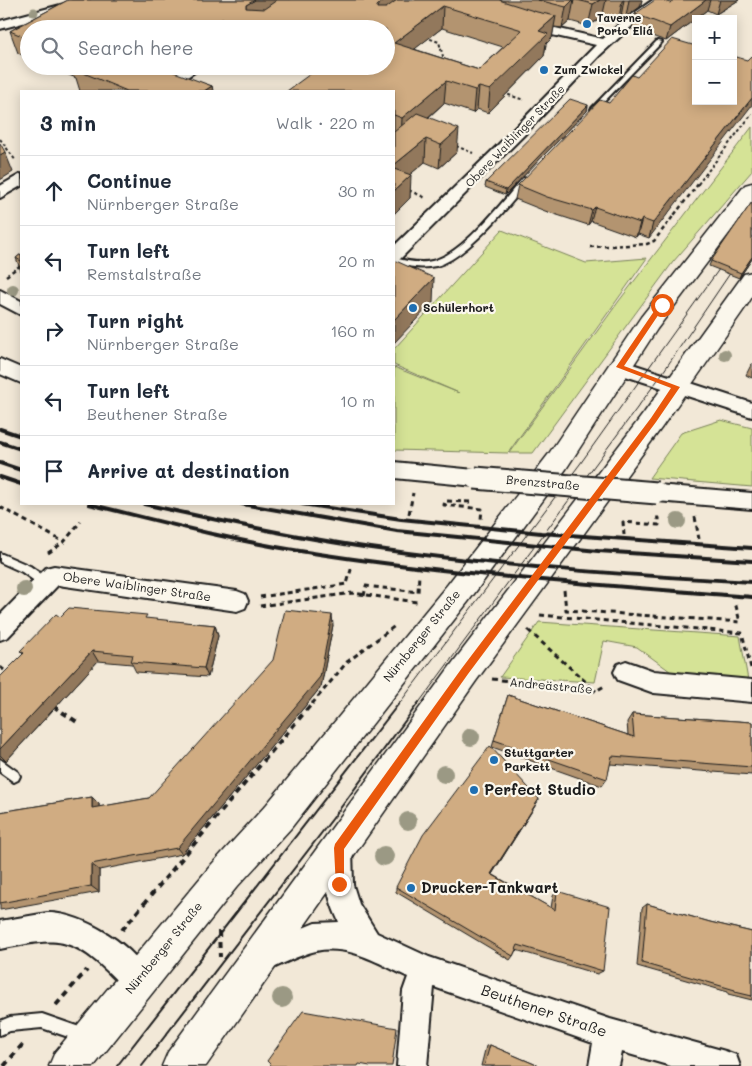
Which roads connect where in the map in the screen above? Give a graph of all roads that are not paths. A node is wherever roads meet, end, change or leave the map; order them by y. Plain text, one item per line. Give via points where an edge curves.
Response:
1 (83, 0) edge
2 (637, 0) edge
3 (657, 3) edge
4 (38, 20) edge
5 (511, 20) edge
6 (20, 22) edge
7 (0, 25) edge
8 (659, 42) edge
9 (605, 43) junction
10 (165, 75) edge
11 (184, 75) edge
12 (176, 80) junction
13 (160, 90) edge
14 (586, 118) edge
15 (534, 171) edge
16 (20, 181) edge
17 (752, 189) edge
18 (0, 193) edge
19 (395, 255) edge
20 (395, 261) edge
21 (752, 279) edge
22 (0, 296) edge
23 (20, 308) edge
24 (0, 366) edge
25 (620, 367) junction
26 (20, 376) edge
27 (676, 387) junction
28 (752, 410) edge
29 (395, 470) edge
30 (752, 501) edge
31 (0, 557) edge
32 (47, 584) junction
33 (237, 601) road end
34 (0, 630) edge
35 (626, 672) road end
36 (752, 691) edge
37 (0, 765) edge
38 (14, 776) dead end
39 (339, 848) junction
40 (0, 935) edge
41 (368, 943) junction
42 (257, 962) junction
43 (425, 970) junction
44 (138, 981) junction
45 (0, 1028) edge
46 (610, 1034) junction
47 (80, 1052) edge
48 (182, 1066) edge
49 (412, 1066) edge
50 (604, 1066) edge
51 (724, 1066) edge

1 - 4 street
2 - 3 street
3 - 9 street, Obere Waiblinger Straße via 626,21
5 - 9 street
6 - 7 street
8 - 14 lane
9 - 19 street, Obere Waiblinger Straße
10 - 12 street
11 - 12 street
12 - 13 street
15 - 20 lane via 456,254 437,263 415,266
16 - 18 street
17 - 25 main road, Nürnberger Straße via 682,278
21 - 27 main road
22 - 23 street
24 - 26 street
25 - 27 street
25 - 44 main road, Nürnberger Straße via 557,462 458,592 279,816 224,876
27 - 28 street
27 - 39 main road via 592,503 522,614 465,671
29 - 30 street, Brenzstraße, bridge
31 - 32 lane via 26,569
32 - 33 street, Obere Waiblinger Straße via 54,575
32 - 34 street, Obere Waiblinger Straße
35 - 36 street via 654,682
37 - 38 lane
39 - 41 street via 339,884 348,911
39 - 42 main road
40 - 44 street via 53,927 73,930 90,938
41 - 42 street, Beuthener Straße via 336,935 315,937
41 - 43 street, Beuthener Straße
42 - 48 main road
43 - 46 street, Beuthener Straße
43 - 49 street via 418,991
44 - 47 main road, Nürnberger Straße
45 - 47 lane via 42,1021
46 - 50 street
46 - 51 street, Beuthener Straße

